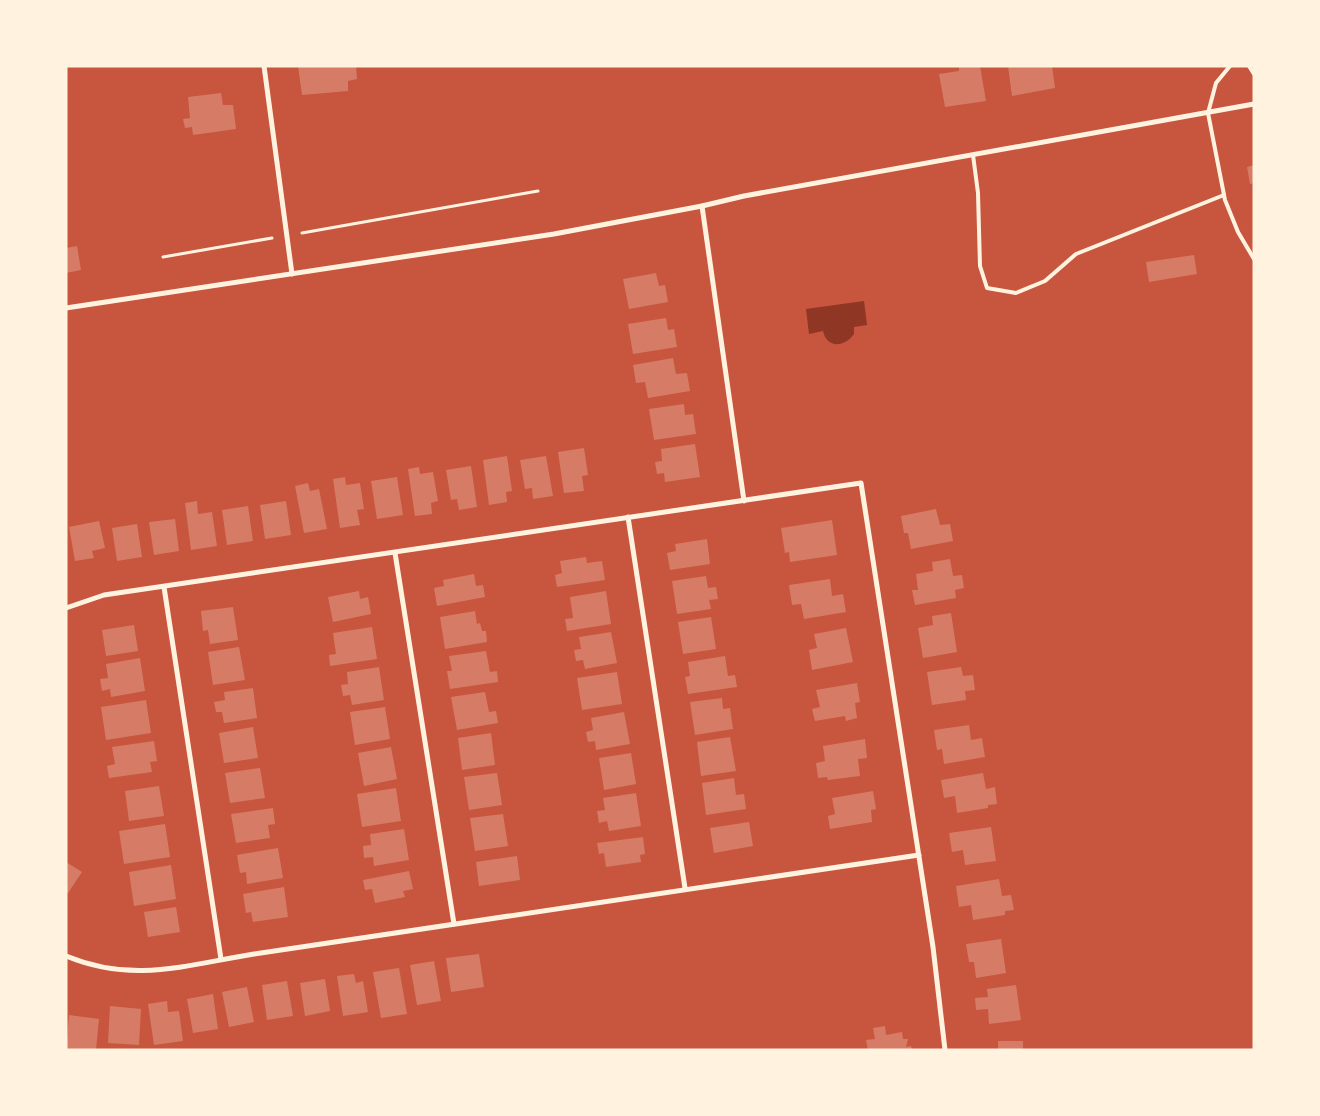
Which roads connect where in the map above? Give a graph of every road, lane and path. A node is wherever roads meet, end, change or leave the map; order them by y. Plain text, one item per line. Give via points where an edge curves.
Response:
1 (264, 66) edge
2 (1230, 66) edge
3 (1250, 66) edge
4 (1254, 74) edge
5 (1254, 104) edge
6 (1208, 113) junction
7 (973, 155) junction
8 (538, 191) dead end
9 (1224, 195) junction
10 (702, 206) junction
11 (302, 233) dead end
12 (272, 238) dead end
13 (163, 257) dead end
14 (1254, 258) edge
15 (292, 274) junction
16 (66, 308) edge
17 (744, 501) junction
18 (628, 517) junction
19 (395, 553) junction
20 (164, 586) junction
21 (66, 608) edge
22 (919, 855) junction
23 (686, 888) junction
24 (454, 924) junction
25 (66, 956) edge
26 (221, 959) junction
27 (945, 1050) edge

1 - 15 street
2 - 6 lane via 1216,83
3 - 4 lane
5 - 6 street
6 - 7 street
6 - 9 lane
7 - 9 lane via 978,194 980,266 987,288 1016,292 1045,280 1076,254
7 - 10 street
8 - 11 path
9 - 14 lane via 1238,232
10 - 15 street via 554,234
10 - 17 street
12 - 13 path
15 - 16 street
17 - 18 street
17 - 22 street via 861,483
18 - 19 street
18 - 23 street
19 - 20 street
19 - 24 street
20 - 21 street via 104,595
20 - 26 street
22 - 23 street
22 - 27 street
23 - 24 street
24 - 26 street
25 - 26 street via 92,966 128,971 164,970

